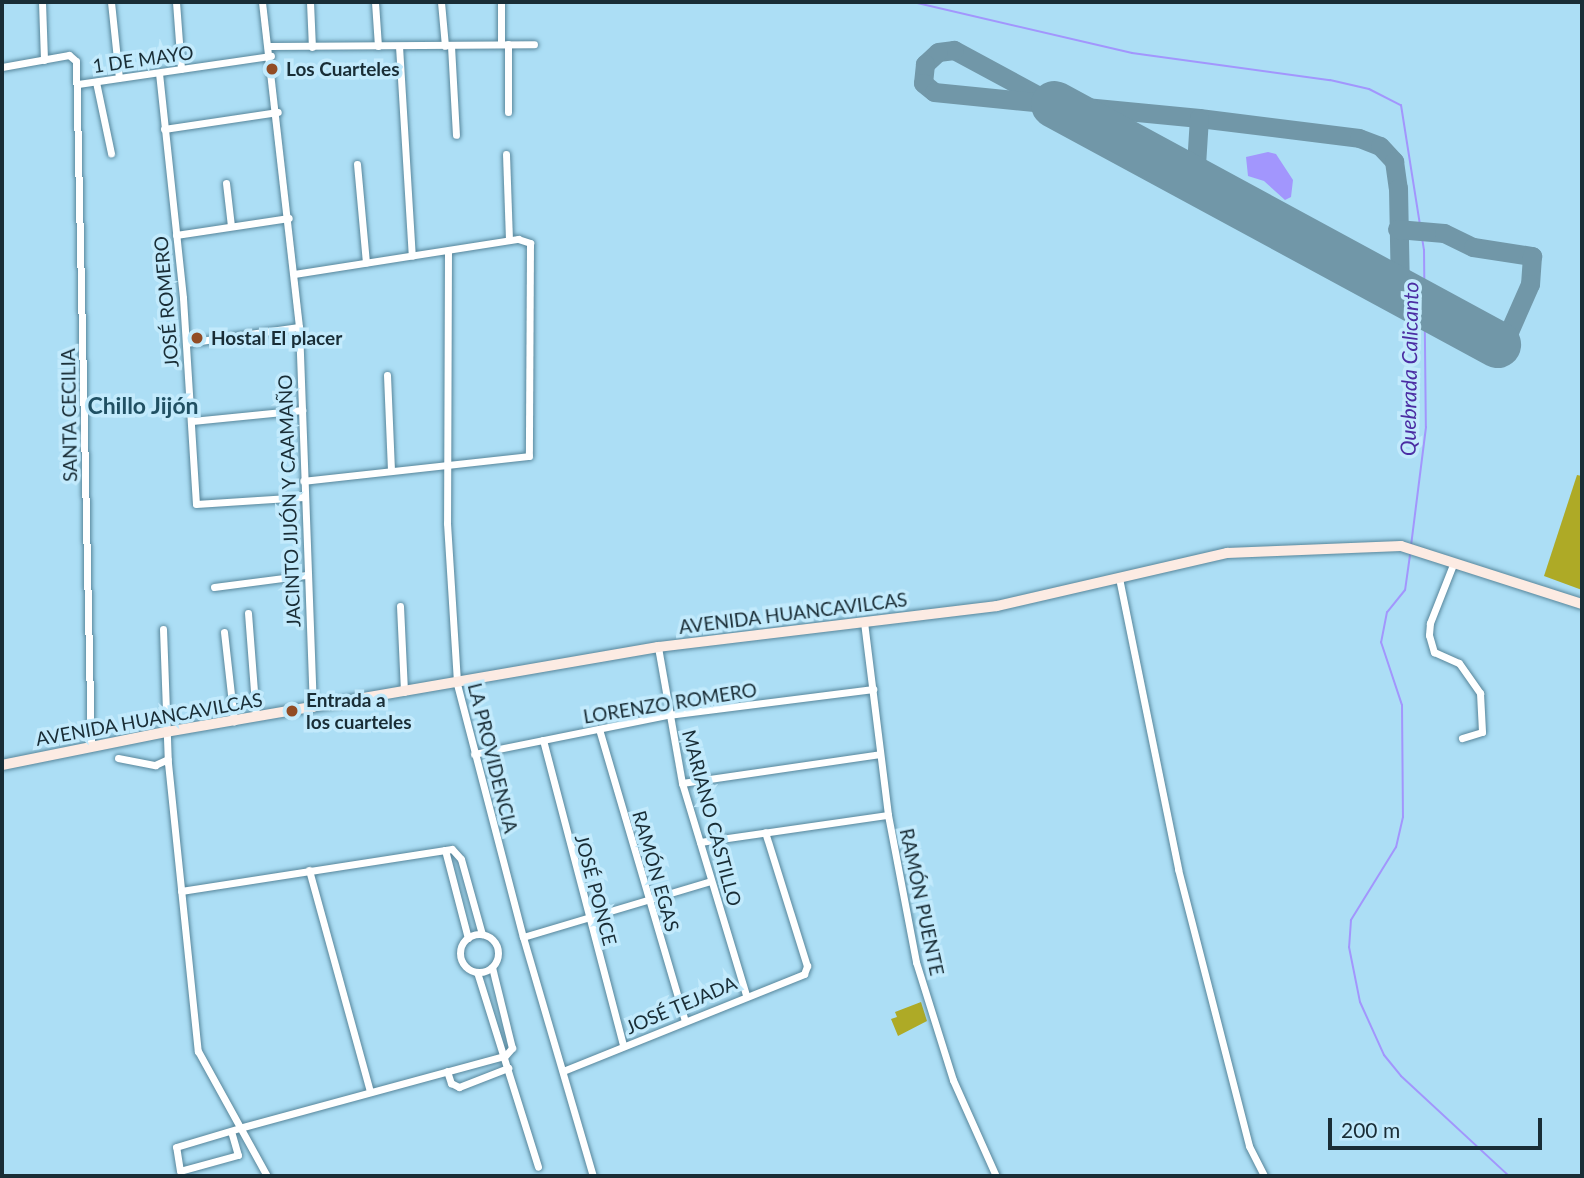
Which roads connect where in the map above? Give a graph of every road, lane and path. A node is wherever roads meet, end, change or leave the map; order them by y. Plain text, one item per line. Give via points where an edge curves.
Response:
1 (42, 2) edge
2 (111, 2) edge
3 (176, 2) edge
4 (262, 2) edge
5 (310, 2) edge
6 (375, 2) edge
7 (441, 2) edge
8 (501, 2) edge
9 (505, 44) junction
10 (534, 44) dead end
11 (270, 46) junction
12 (378, 46) junction
13 (399, 46) junction
14 (448, 46) junction
15 (312, 47) junction
16 (271, 56) junction
17 (44, 60) junction
18 (2, 67) edge
19 (181, 69) junction
20 (159, 73) junction
21 (119, 78) junction
22 (96, 82) junction
23 (78, 84) junction
24 (278, 112) junction
25 (508, 112) dead end
26 (164, 129) junction
27 (456, 135) dead end
28 (111, 153) dead end
29 (506, 154) dead end
30 (357, 164) dead end
31 (226, 183) dead end
32 (289, 218) junction
33 (231, 226) junction
34 (176, 235) junction
35 (509, 240) junction
36 (448, 251) junction
37 (412, 256) junction
38 (366, 263) junction
39 (294, 274) junction
40 (299, 327) junction
41 (186, 343) junction
42 (387, 375) dead end
43 (303, 410) junction
44 (191, 421) junction
45 (448, 464) junction
46 (391, 471) junction
47 (303, 481) junction
48 (304, 496) junction
49 (1454, 562) junction
50 (307, 575) junction
51 (1119, 578) junction
52 (214, 587) dead end
53 (1582, 604) edge
54 (400, 606) dead end
55 (248, 613) dead end
56 (864, 622) junction
57 (163, 629) dead end
58 (224, 632) dead end
59 (658, 647) junction
60 (457, 684) junction
61 (873, 690) junction
62 (404, 693) junction
63 (313, 708) junction
64 (668, 715) junction
65 (256, 717) junction
66 (234, 721) junction
67 (599, 729) junction
68 (166, 732) junction
69 (1462, 738) dead end
70 (543, 740) junction
71 (91, 746) junction
72 (474, 754) junction
73 (880, 754) junction
74 (118, 758) dead end
75 (168, 758) junction
76 (2, 765) edge
77 (682, 783) junction
78 (888, 815) junction
79 (765, 832) junction
80 (700, 842) junction
81 (445, 850) junction
82 (309, 870) junction
83 (711, 881) junction
84 (181, 891) junction
85 (646, 901) junction
86 (587, 918) junction
87 (482, 934) junction
88 (523, 937) junction
89 (468, 938) junction
90 (492, 967) junction
91 (477, 972) junction
92 (746, 995) junction
93 (685, 1020) junction
94 (623, 1046) junction
95 (505, 1056) junction
96 (508, 1068) junction
97 (447, 1071) junction
98 (563, 1071) junction
99 (370, 1092) junction
100 (243, 1127) junction
101 (231, 1131) junction
102 (538, 1167) dead end
103 (267, 1176) edge
104 (593, 1176) edge
105 (996, 1176) edge
106 (1265, 1176) edge

1 - 17 street
2 - 21 street
3 - 19 street
4 - 11 street, JACINTO JIJÓN Y CAAMAÑO
5 - 15 street
6 - 12 street
7 - 14 street
8 - 9 street
9 - 10 street
9 - 14 street
9 - 25 street
11 - 15 street
11 - 16 street, JACINTO JIJÓN Y CAAMAÑO
12 - 13 street
12 - 15 street
13 - 14 street
13 - 37 street
14 - 27 street
16 - 19 street, 1 DE MAYO
16 - 24 street, JACINTO JIJÓN Y CAAMAÑO
17 - 18 street, 1 DE MAYO
17 - 23 street, 1 DE MAYO via 72,56
19 - 20 street, 1 DE MAYO
20 - 21 street, 1 DE MAYO
20 - 26 street, JOSÉ ROMERO
21 - 22 street, 1 DE MAYO
22 - 23 street, 1 DE MAYO
22 - 28 street
23 - 71 street, SANTA CECILIA
24 - 26 street
24 - 32 street, JACINTO JIJÓN Y CAAMAÑO
26 - 34 street, JOSÉ ROMERO
29 - 35 street
30 - 38 street
31 - 33 street
32 - 33 street
32 - 39 street, JACINTO JIJÓN Y CAAMAÑO
33 - 34 street
34 - 41 street, JOSÉ ROMERO
35 - 36 street
35 - 45 street via 525,238 530,243 531,454 516,460
36 - 37 street
36 - 45 street, LA PROVIDENCIA
37 - 38 street
38 - 39 street
39 - 40 street, JACINTO JIJÓN Y CAAMAÑO
40 - 41 street
40 - 43 street, JACINTO JIJÓN Y CAAMAÑO
41 - 44 street, JOSÉ ROMERO
42 - 46 street
43 - 44 street
43 - 47 street, JACINTO JIJÓN Y CAAMAÑO
44 - 48 street, JOSÉ ROMERO via 200,507
45 - 46 street
45 - 60 street, LA PROVIDENCIA
46 - 47 street
47 - 48 street, JACINTO JIJÓN Y CAAMAÑO
48 - 50 street, JACINTO JIJÓN Y CAAMAÑO
49 - 51 street, AVENIDA HUANCAVILCAS via 1401,546 1227,553
49 - 53 street, AVENIDA HUANCAVILCAS
49 - 69 street via 1429,635 1434,652 1459,663 1480,693 1482,732
50 - 52 street
50 - 63 street, JACINTO JIJÓN Y CAAMAÑO
51 - 56 street, AVENIDA HUANCAVILCAS via 997,606
51 - 106 street via 1178,869 1249,1146
54 - 62 street
55 - 65 street
56 - 59 street, AVENIDA HUANCAVILCAS
56 - 61 street, RAMÓN PUENTE
57 - 68 street
58 - 66 street
59 - 60 street, AVENIDA HUANCAVILCAS
59 - 64 street, MARIANO CASTILLO
60 - 62 street, AVENIDA HUANCAVILCAS
60 - 72 street, LA PROVIDENCIA
61 - 64 street, LORENZO ROMERO
61 - 73 street, RAMÓN PUENTE
62 - 63 street, AVENIDA HUANCAVILCAS
63 - 65 street, AVENIDA HUANCAVILCAS
64 - 67 street, LORENZO ROMERO
64 - 77 street, MARIANO CASTILLO
65 - 66 street, AVENIDA HUANCAVILCAS
66 - 68 street, AVENIDA HUANCAVILCAS
67 - 70 street, LORENZO ROMERO
67 - 85 street, RAMÓN EGAS
68 - 71 street, AVENIDA HUANCAVILCAS
68 - 75 street
70 - 72 street, LORENZO ROMERO
70 - 86 street, JOSÉ PONCE
71 - 76 street, AVENIDA HUANCAVILCAS
72 - 88 street, LA PROVIDENCIA
73 - 77 street
73 - 78 street, RAMÓN PUENTE
74 - 75 street via 155,765
75 - 84 street
77 - 80 street, MARIANO CASTILLO
78 - 79 street
78 - 105 street, RAMÓN PUENTE via 903,902 934,1025
79 - 80 street
79 - 92 street, JOSÉ TEJADA via 807,966 804,974
80 - 83 street, MARIANO CASTILLO
81 - 82 street
81 - 87 street via 452,849 461,859
81 - 89 street
82 - 84 street
82 - 99 street
83 - 85 street
83 - 92 street, MARIANO CASTILLO
84 - 100 street via 198,1051
85 - 86 street
85 - 93 street, RAMÓN EGAS
86 - 88 street
86 - 94 street, JOSÉ PONCE
87 - 89 street
87 - 90 street via 497,948
88 - 98 street, LA PROVIDENCIA
89 - 91 street via 461,958
90 - 91 street
90 - 95 street via 512,1048
91 - 95 street
92 - 93 street, JOSÉ TEJADA
93 - 94 street, JOSÉ TEJADA
94 - 98 street, JOSÉ TEJADA
95 - 96 street
95 - 97 street
96 - 97 street via 459,1087 451,1083
96 - 102 street
97 - 99 street
98 - 104 street, LA PROVIDENCIA
99 - 100 street
100 - 101 street
100 - 103 street
101 - 101 street via 239,1152 236,1157 180,1171 174,1148

